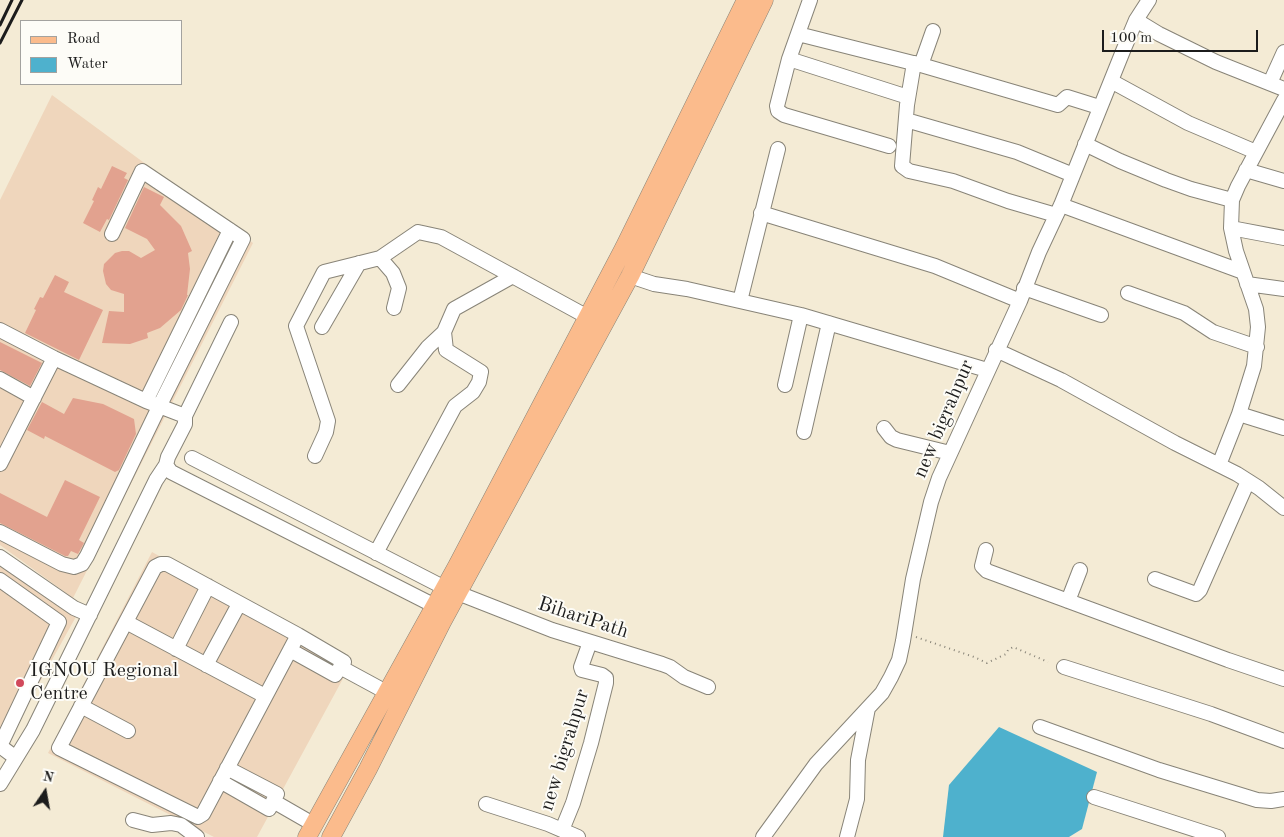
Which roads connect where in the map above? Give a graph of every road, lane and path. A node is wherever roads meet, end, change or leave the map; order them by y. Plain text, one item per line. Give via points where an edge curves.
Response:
1 (746, 0) edge
2 (764, 0) edge
3 (810, 0) edge
4 (1149, 0) edge
5 (1136, 20) junction
6 (933, 31) dead end
7 (798, 34) junction
8 (1284, 52) edge
9 (790, 59) junction
10 (917, 64) junction
11 (722, 69) junction
12 (1111, 81) junction
13 (1270, 83) junction
14 (1284, 89) edge
15 (908, 98) junction
16 (1284, 100) edge
17 (1099, 107) junction
18 (906, 120) junction
19 (1085, 144) junction
20 (888, 146) dead end
21 (778, 149) dead end
22 (1256, 152) junction
23 (1246, 170) junction
24 (1073, 175) junction
25 (1284, 181) edge
26 (1232, 200) junction
27 (1059, 210) junction
28 (762, 213) junction
29 (634, 226) junction
30 (1231, 228) junction
31 (112, 234) dead end
32 (650, 234) junction
33 (1284, 238) edge
34 (380, 258) junction
35 (359, 263) junction
36 (513, 276) junction
37 (630, 276) junction
38 (1245, 278) junction
39 (1284, 289) edge
40 (1128, 292) dead end
41 (1022, 295) junction
42 (740, 301) junction
43 (394, 308) dead end
44 (801, 315) junction
45 (1101, 315) dead end
46 (595, 321) junction
47 (231, 322) dead end
48 (829, 323) junction
49 (322, 327) dead end
50 (0, 330) edge
51 (444, 332) junction
52 (1257, 347) junction
53 (996, 350) junction
54 (54, 358) junction
55 (987, 370) junction
56 (0, 379) edge
57 (398, 385) dead end
58 (785, 385) dead end
59 (34, 398) junction
60 (152, 404) junction
61 (1239, 414) junction
62 (185, 416) junction
63 (884, 428) dead end
64 (1284, 428) edge
65 (804, 432) dead end
66 (950, 453) junction
67 (315, 456) dead end
68 (192, 458) dead end
69 (0, 464) edge
70 (166, 465) junction
71 (1219, 465) junction
72 (1248, 481) junction
73 (1284, 508) edge
74 (0, 532) edge
75 (986, 550) dead end
76 (376, 553) junction
77 (0, 557) edge
78 (1080, 570) dead end
79 (1155, 579) dead end
80 (0, 580) edge
81 (208, 586) junction
82 (451, 591) junction
83 (1068, 601) junction
84 (239, 604) junction
85 (435, 606) junction
86 (90, 615) junction
87 (126, 622) junction
88 (904, 633) junction
89 (298, 635) junction
90 (590, 642) junction
91 (176, 649) junction
92 (290, 650) junction
93 (1048, 662) dead end
94 (206, 665) junction
95 (340, 667) junction
96 (1064, 667) dead end
97 (1284, 679) edge
98 (708, 686) dead end
99 (388, 692) junction
100 (265, 696) junction
101 (81, 706) junction
102 (868, 708) junction
103 (1040, 727) dead end
104 (128, 731) dead end
105 (1284, 741) edge
106 (16, 758) junction
107 (227, 768) junction
108 (220, 781) junction
109 (0, 784) edge
110 (1094, 797) dead end
111 (1284, 799) edge
112 (273, 802) junction
113 (486, 804) dead end
114 (134, 820) dead end
115 (562, 830) junction
116 (310, 831) edge
117 (197, 837) edge
118 (331, 837) edge
119 (578, 837) edge
120 (763, 837) edge
121 (847, 837) edge
122 (1218, 837) edge

1 - 11 main road
2 - 11 main road
3 - 7 street
4 - 5 street, new bigrahpur
5 - 12 street, new bigrahpur
5 - 13 street via 1193,51
6 - 10 street
7 - 9 street
7 - 10 street
8 - 13 street
9 - 15 street
9 - 20 street via 778,112
10 - 15 street
10 - 17 street via 1058,105 1067,97
11 - 29 main road
11 - 32 main road
12 - 17 street, new bigrahpur
12 - 22 street via 1188,123
13 - 14 street
15 - 18 street
16 - 22 street
17 - 19 street, new bigrahpur
18 - 24 street via 1017,152
18 - 27 street via 901,159 905,169 953,181 1008,201
19 - 24 street, new bigrahpur
19 - 26 street via 1166,180
21 - 28 street
22 - 23 street
23 - 25 street
23 - 26 street
24 - 27 street, new bigrahpur
26 - 30 street
27 - 38 street via 1106,220
27 - 41 street, new bigrahpur
28 - 41 street
28 - 42 street
29 - 32 main road
29 - 46 main road
30 - 33 street
30 - 38 street
31 - 60 street via 142,172 243,239
32 - 37 main road
34 - 35 street
34 - 36 street via 418,232 441,237
34 - 43 street via 393,273 399,288
35 - 49 street
35 - 67 street via 324,272 296,326 328,421
36 - 46 street
36 - 51 street via 454,309
37 - 42 street
37 - 46 main road
38 - 39 street
38 - 52 street via 1256,309
40 - 52 street via 1184,313 1213,332
41 - 45 street
41 - 53 street, new bigrahpur
42 - 44 street
44 - 48 street
44 - 58 street
46 - 82 main road
47 - 62 street
48 - 55 street
48 - 65 street
50 - 54 street
51 - 57 street
51 - 76 street via 446,350 481,372 479,382 473,392 455,406
52 - 61 street
53 - 55 street, new bigrahpur
53 - 71 street via 1061,380
54 - 59 street
54 - 60 street
55 - 66 street, new bigrahpur
56 - 59 street
59 - 69 street
60 - 62 street
60 - 74 street via 82,564 62,564
61 - 64 street
61 - 71 street
62 - 70 street via 185,424
63 - 66 street via 897,440
66 - 88 street, new bigrahpur via 931,502
68 - 76 street, BihariPath
70 - 85 street via 171,472
70 - 86 street
71 - 72 street
72 - 73 street
72 - 79 street via 1200,590 1196,594
75 - 83 street via 982,566 986,571
76 - 82 street, BihariPath
77 - 86 street via 74,608
78 - 83 street
80 - 106 street via 59,622 0,746
81 - 84 street
81 - 87 street via 167,564 161,564 155,567
81 - 91 street
82 - 85 main road
82 - 90 street, BihariPath
82 - 118 main road via 368,769
83 - 97 street
84 - 89 street
84 - 94 street
85 - 99 main road
86 - 106 street
87 - 91 street
87 - 101 street
88 - 93 path via 987,663 1013,647
88 - 102 street, new bigrahpur via 892,677
89 - 92 street
89 - 95 street via 344,662
90 - 98 street, BihariPath via 662,664
90 - 115 street, new bigrahpur via 582,670 602,675 606,683 591,743
91 - 94 street
92 - 95 street via 335,675
92 - 100 street
94 - 100 street
95 - 99 street
96 - 105 street
99 - 116 main road
100 - 107 street
101 - 104 street
101 - 108 street via 59,748 65,752 198,817 203,814
102 - 120 street, new bigrahpur via 816,764
102 - 121 street via 858,760 857,799
103 - 111 street via 1159,770 1257,800 1271,802
106 - 109 street
107 - 108 street
107 - 112 street via 277,794
108 - 112 street via 269,809
110 - 122 street
112 - 116 street
113 - 115 street
114 - 117 street via 152,825 181,825
115 - 119 street

